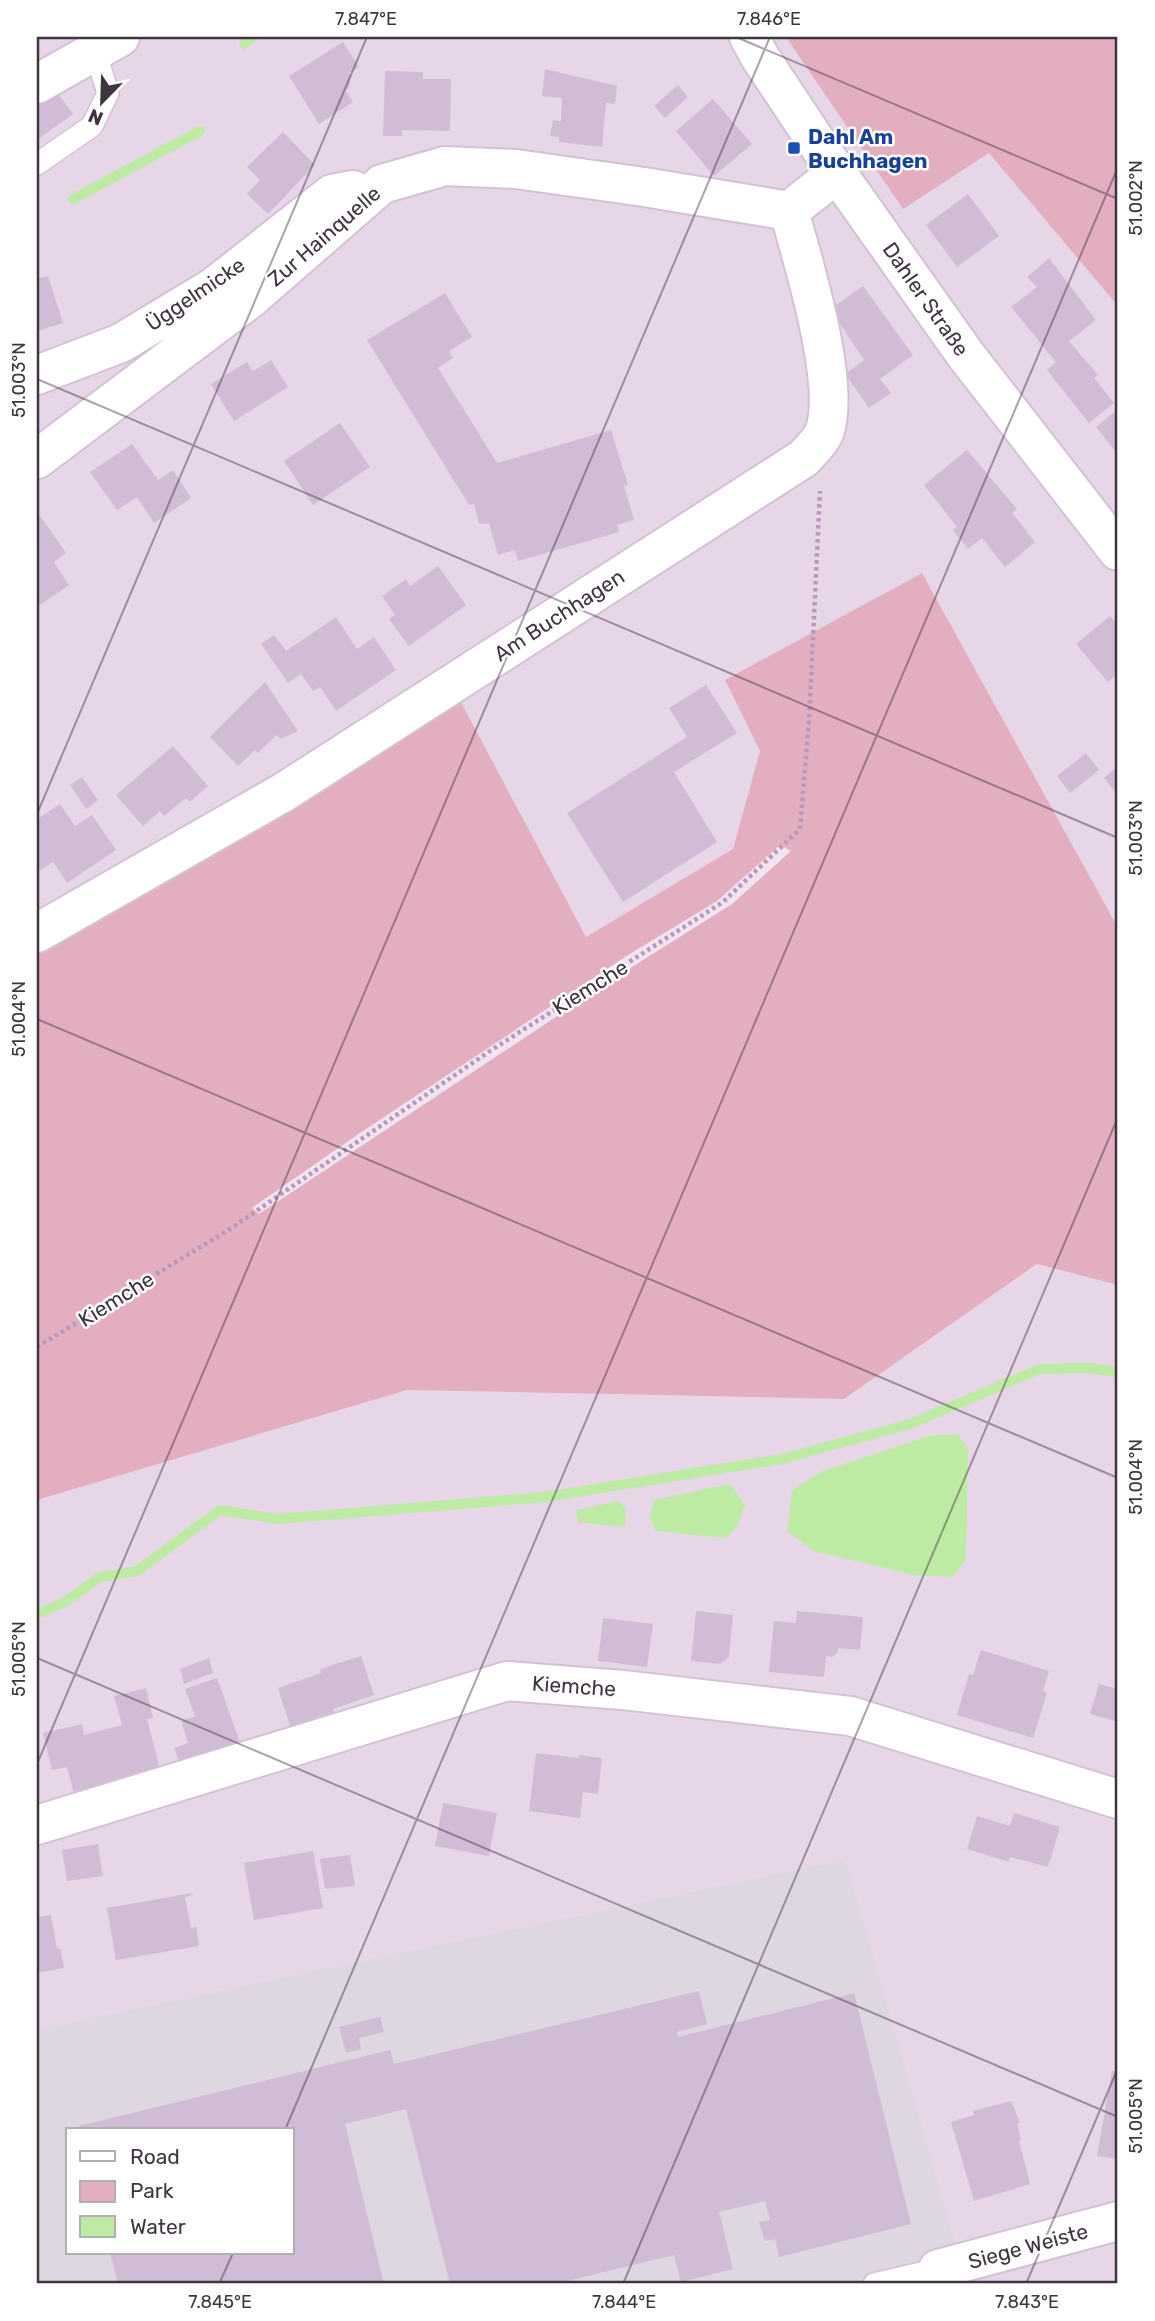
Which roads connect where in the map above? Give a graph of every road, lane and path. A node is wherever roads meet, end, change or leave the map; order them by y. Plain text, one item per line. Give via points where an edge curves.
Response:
1 (750, 37) edge
2 (107, 44) edge
3 (37, 83) edge
4 (37, 164) edge
5 (837, 173) junction
6 (382, 184) junction
7 (789, 211) junction
8 (37, 375) edge
9 (37, 459) edge
10 (821, 489) dead end
11 (1118, 551) edge
12 (37, 933) edge
13 (37, 1347) edge
14 (1118, 1799) edge
15 (37, 1825) edge
16 (1118, 2221) edge
17 (938, 2269) joint
18 (874, 2284) edge

1 - 5 street, Dahler Straße
2 - 3 street
2 - 4 lane via 107,93 92,126
5 - 7 street
5 - 11 street, Dahler Straße via 965,354
6 - 7 street, Zur Hainquelle via 445,166 516,169
6 - 8 street, Üggelmicke via 332,194 214,287 121,343
6 - 9 street, Zur Hainquelle via 251,298
7 - 12 street, Am Buchhagen via 829,379 823,434 804,458 284,792
10 - 13 path, Kiemche via 800,829 723,902 490,1051 230,1229
14 - 15 street, Kiemche via 850,1716 507,1681
16 - 17 street, Siege Weiste
17 - 18 lane

